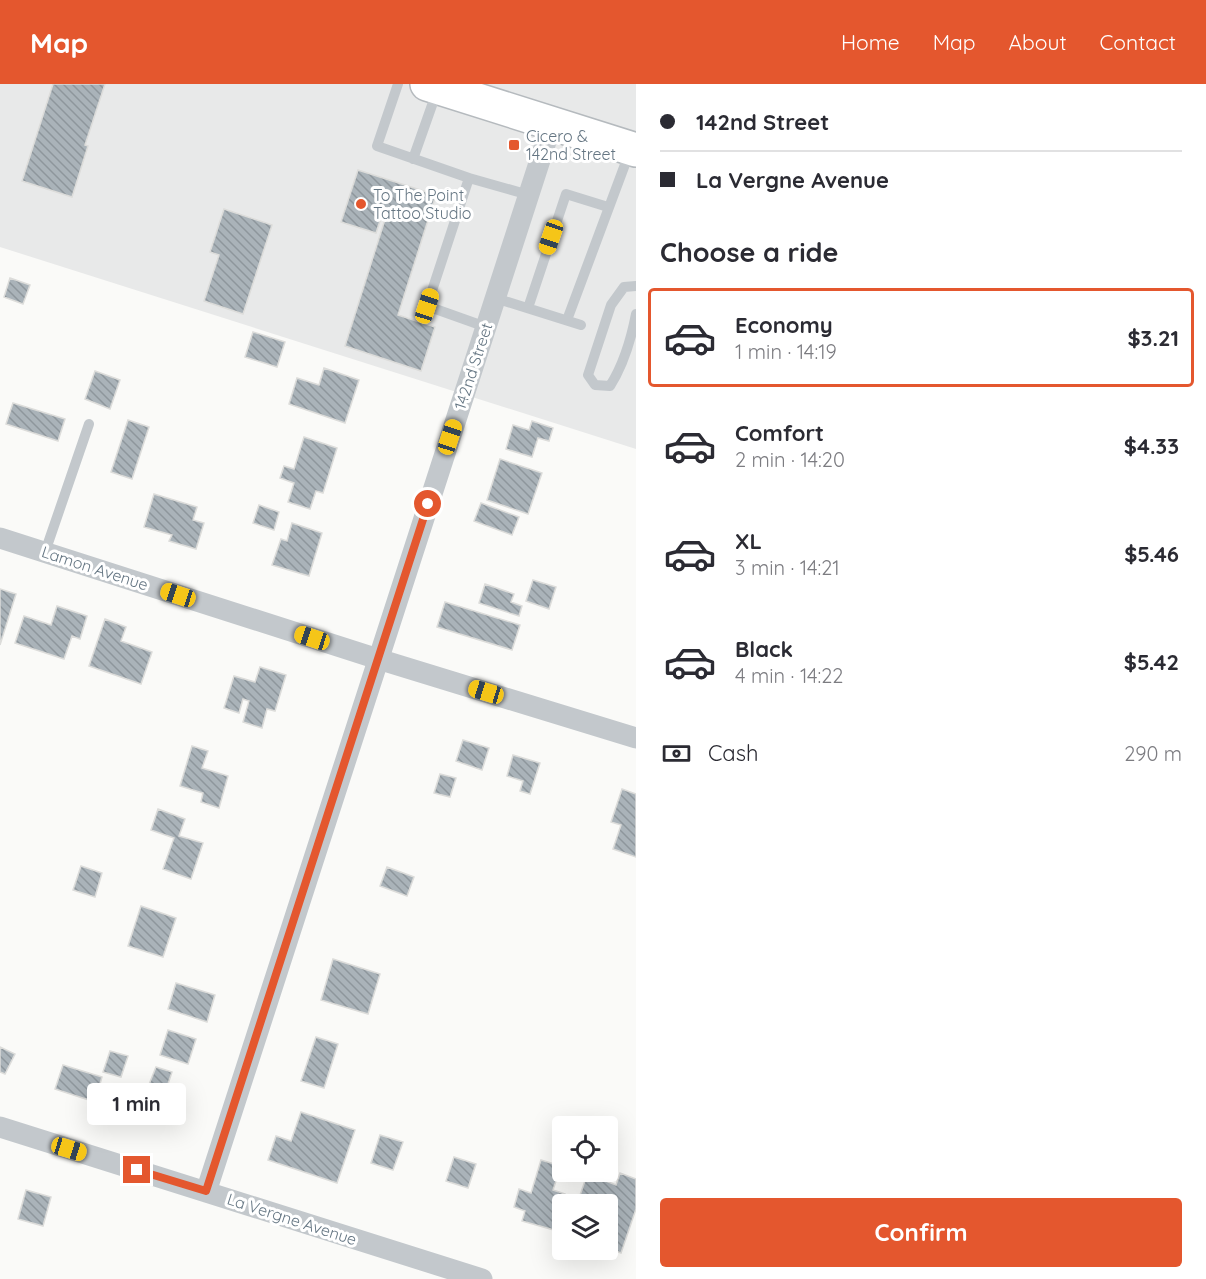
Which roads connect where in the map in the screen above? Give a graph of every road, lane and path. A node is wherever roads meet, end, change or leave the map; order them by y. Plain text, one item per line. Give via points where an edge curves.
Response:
1 (398, 84) edge
2 (433, 86) edge
3 (552, 123) junction
4 (633, 149) edge
5 (413, 159) junction
6 (469, 178) junction
7 (528, 195) junction
8 (608, 207) junction
9 (636, 286) edge
10 (495, 298) junction
11 (528, 308) junction
12 (636, 314) edge
13 (567, 320) junction
14 (581, 325) dead end
15 (486, 327) junction
16 (89, 424) dead end
17 (0, 538) edge
18 (45, 552) junction
19 (378, 659) junction
20 (636, 738) edge
21 (0, 1127) edge
22 (206, 1191) junction
23 (482, 1279) edge

1 - 5 lane via 377,146
2 - 3 main road
2 - 5 lane
3 - 4 main road
3 - 7 street, 142nd Street
4 - 8 lane
5 - 6 lane
6 - 7 lane
6 - 15 lane via 427,306
7 - 10 street, 142nd Street
8 - 11 lane via 566,194
8 - 13 lane
9 - 12 lane via 624,288 611,305 588,375 595,385 609,386 619,371
10 - 11 lane
10 - 15 street, 142nd Street
11 - 13 lane
13 - 14 lane
15 - 19 street, 142nd Street
16 - 18 lane
17 - 18 street, Lamon Avenue
18 - 19 street, Lamon Avenue
19 - 20 street, Lamon Avenue
19 - 22 street, 142nd Street
21 - 22 street, La Vergne Avenue
22 - 23 street, La Vergne Avenue

